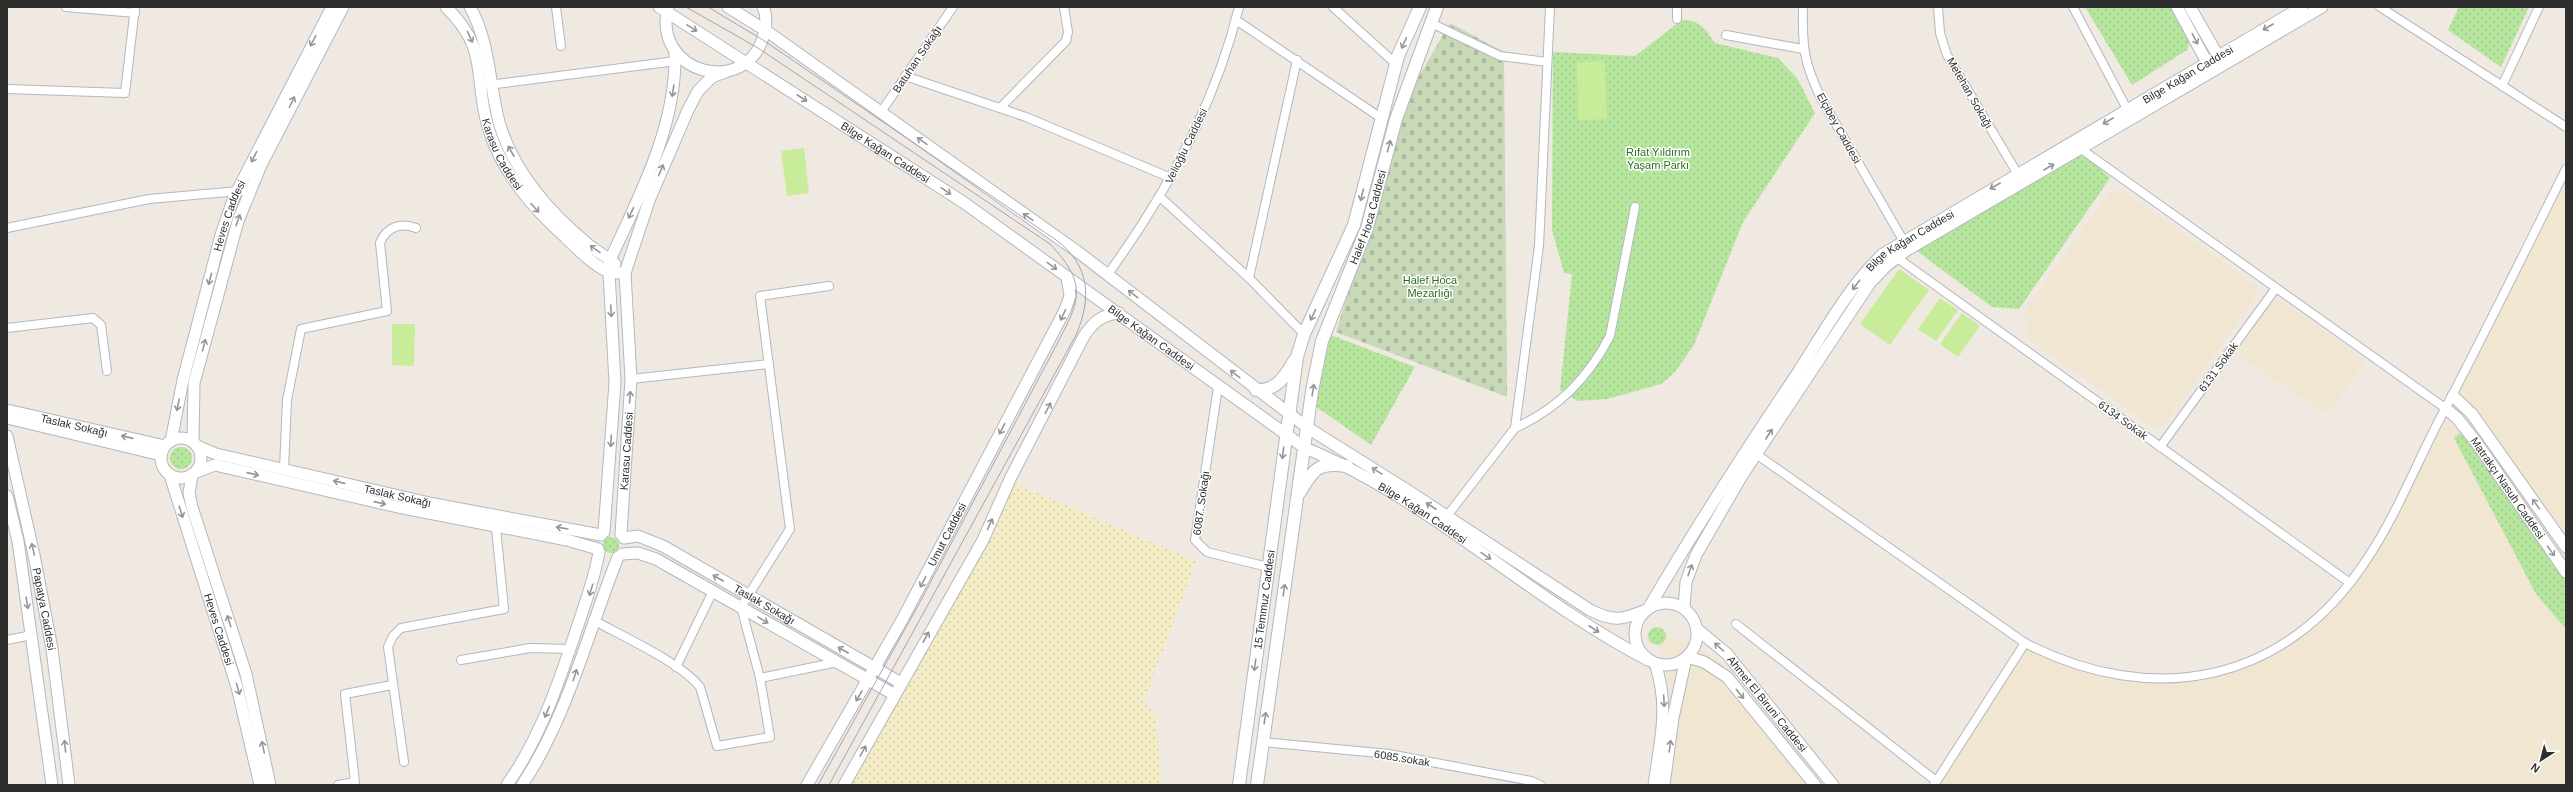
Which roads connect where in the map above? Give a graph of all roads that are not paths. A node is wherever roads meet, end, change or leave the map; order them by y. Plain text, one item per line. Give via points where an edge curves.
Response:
1 (66, 7) edge
2 (332, 7) edge
3 (343, 7) edge
4 (446, 7) edge
5 (470, 7) edge
6 (556, 7) edge
7 (728, 7) edge
8 (763, 7) edge
9 (953, 7) edge
10 (1064, 7) edge
11 (1239, 7) edge
12 (1332, 7) edge
13 (1420, 7) edge
14 (1437, 7) edge
15 (1550, 7) edge
16 (1677, 7) edge
17 (1802, 7) edge
18 (1938, 7) edge
19 (2073, 7) edge
20 (2177, 7) edge
21 (2190, 7) edge
22 (2302, 7) edge
23 (2322, 7) edge
24 (2380, 7) edge
25 (2539, 7) edge
26 (665, 9) edge
27 (135, 10) edge
28 (1677, 19) dead end
29 (1236, 20) junction
30 (1431, 23) junction
31 (765, 30) junction
32 (1726, 35) dead end
33 (561, 46) dead end
34 (1803, 49) junction
35 (676, 57) junction
36 (1297, 60) junction
37 (2220, 61) junction
38 (746, 62) junction
39 (1547, 62) junction
40 (1396, 64) junction
41 (2210, 67) junction
42 (725, 72) junction
43 (905, 76) junction
44 (487, 85) junction
45 (2502, 86) junction
46 (7, 88) edge
47 (1000, 108) junction
48 (2127, 110) junction
49 (881, 112) junction
50 (1381, 118) junction
51 (2566, 127) edge
52 (2081, 149) junction
53 (2566, 168) edge
54 (2017, 174) junction
55 (1171, 178) junction
56 (250, 190) junction
57 (237, 191) junction
58 (1160, 197) junction
59 (1635, 207) dead end
60 (7, 228) edge
61 (416, 228) dead end
62 (1903, 240) junction
63 (1896, 257) junction
64 (610, 260) junction
65 (609, 272) junction
66 (625, 273) junction
67 (1108, 274) junction
68 (1067, 277) junction
69 (1249, 278) junction
70 (829, 286) dead end
71 (2276, 288) junction
72 (1120, 313) junction
73 (7, 328) edge
74 (1304, 334) junction
75 (1297, 357) junction
76 (769, 364) junction
77 (107, 371) dead end
78 (631, 379) junction
79 (1218, 387) junction
80 (1256, 390) junction
81 (2453, 396) junction
82 (2445, 408) junction
83 (7, 410) edge
84 (1288, 414) junction
85 (7, 418) edge
86 (1308, 428) junction
87 (1515, 428) junction
88 (1286, 435) junction
89 (7, 436) edge
90 (195, 444) junction
91 (166, 447) junction
92 (2160, 447) junction
93 (1305, 448) junction
94 (1756, 454) junction
95 (1347, 466) junction
96 (284, 469) junction
97 (194, 474) junction
98 (170, 475) junction
99 (7, 496) edge
100 (1298, 496) junction
101 (1446, 516) junction
102 (496, 528) junction
103 (602, 533) junction
104 (623, 536) junction
105 (2566, 548) edge
106 (598, 551) junction
107 (620, 556) junction
108 (1268, 567) junction
109 (2566, 572) edge
110 (2350, 583) junction
111 (713, 591) junction
112 (748, 595) junction
113 (741, 607) junction
114 (1684, 608) junction
115 (1646, 609) junction
116 (593, 620) junction
117 (1736, 624) dead end
118 (1697, 629) junction
119 (32, 634) junction
120 (7, 640) edge
121 (2025, 643) junction
122 (571, 649) junction
123 (1686, 657) junction
124 (460, 660) dead end
125 (838, 662) junction
126 (1651, 662) junction
127 (676, 667) junction
128 (875, 668) junction
129 (760, 678) junction
130 (868, 680) junction
131 (901, 683) junction
132 (392, 686) junction
133 (894, 695) junction
134 (1261, 742) junction
135 (404, 762) dead end
136 (1935, 783) edge
137 (52, 785) edge
138 (69, 785) edge
139 (260, 785) edge
140 (270, 785) edge
141 (338, 785) edge
142 (507, 785) edge
143 (522, 785) edge
144 (808, 785) edge
145 (844, 785) edge
146 (1239, 785) edge
147 (1257, 785) edge
148 (1540, 785) edge
149 (1654, 785) edge
150 (1664, 785) edge
151 (1815, 785) edge
152 (1833, 785) edge

1 - 27 street
2 -> 57 street, Heves Caddesi
56 -> 3 street, Heves Caddesi via 294,98
4 -> 44 street, Karasu Caddesi via 471,36
5 - 44 street, Karasu Caddesi via 482,35
6 - 33 street
7 - 31 street, Bilge Kağan Caddesi
8 - 31 street
9 - 43 street, Batuhan Sokağı
10 - 47 street via 1068,32 1066,41
11 - 29 street, Velioğlu Caddesi
12 - 40 street
13 -> 40 main road, Halef Hoca Caddesi
14 - 30 main road, Halef Hoca Caddesi
15 - 39 street
16 - 28 street
17 - 34 street, Elçibey Caddesi
18 - 54 street, Metehan Sokağı via 1940,33 1947,55
19 - 48 street
20 -> 41 street
21 - 37 street
22 -> 37 street, Bilge Kağan Caddesi
23 - 37 street, Bilge Kağan Caddesi
24 - 45 street
25 - 45 street
26 - 35 street via 667,34
26 -> 38 street, Bilge Kağan Caddesi
27 - 46 street via 125,93
29 - 36 street
29 - 55 street, Velioğlu Caddesi via 1210,95
30 - 39 street via 1500,56
86 -> 30 main road, Halef Hoca Caddesi via 1322,341 1367,228 1396,119
31 - 38 street via 762,42
31 - 49 street, Bilge Kağan Caddesi
32 - 34 street
34 - 62 street, Elçibey Caddesi via 1822,100
35 - 42 street via 695,68
35 - 44 street
35 -> 64 street via 671,103 656,153
36 - 50 street
36 - 69 street
37 - 41 street, Bilge Kağan Caddesi
38 - 42 street
38 -> 68 street, Bilge Kağan Caddesi via 956,197
39 - 87 street via 1539,246
40 - 50 main road, Halef Hoca Caddesi
41 - 48 street, Bilge Kağan Caddesi
41 - 52 street, Bilge Kağan Caddesi
66 -> 42 street via 650,198 688,110 702,87 712,77
43 - 47 street
43 - 49 street, Batuhan Sokağı
64 -> 44 street, Karasu Caddesi via 571,228 539,195 508,146
44 -> 65 street, Karasu Caddesi via 484,112 492,138 512,178 544,218 576,248
45 - 51 street
47 - 55 street
48 -> 54 street, Bilge Kağan Caddesi
67 -> 49 street, Bilge Kağan Caddesi
50 -> 74 main road, Halef Hoca Caddesi via 1354,225
63 -> 52 street, Bilge Kağan Caddesi
52 - 71 street
53 - 81 street
54 -> 62 street, Bilge Kağan Caddesi
55 - 58 street, Velioğlu Caddesi
56 - 57 street
90 -> 56 street, Heves Caddesi via 194,383 231,241
57 - 60 street via 149,199
57 -> 91 street, Heves Caddesi via 221,236
58 - 67 street, Velioğlu Caddesi
58 - 69 street
59 - 87 street via 1610,336 1590,370 1572,391 1546,412
61 - 96 street via 406,225 393,227 385,233 380,243 387,311 301,329 287,400
62 -> 115 street, Bilge Kağan Caddesi via 1876,261 1853,289 1717,495
63 - 92 street, 6134 Sokak
94 -> 63 street, Bilge Kağan Caddesi via 1870,283
64 - 65 street
64 - 66 street, Karasu Caddesi
65 - 66 street
65 -> 103 street, Karasu Caddesi via 615,383
66 - 78 street, Karasu Caddesi
80 -> 67 street, Bilge Kağan Caddesi
68 - 72 street, Bilge Kağan Caddesi
68 -> 128 street, Umut Caddesi via 1070,296 1065,310
69 - 74 street
70 - 76 street via 760,296
71 - 82 street
71 - 92 street, 6131 Sokak
72 - 79 street, Bilge Kağan Caddesi
131 -> 72 street via 982,540 1011,477 1084,336 1101,316
73 - 77 street via 93,318 101,326
74 - 75 main road, Halef Hoca Caddesi
75 - 80 main road via 1280,382 1264,390
75 - 84 main road, Halef Hoca Caddesi
76 - 78 street
76 - 112 street via 790,529
104 -> 78 street, Karasu Caddesi
79 - 88 street, Bilge Kağan Caddesi
79 - 108 street, 6087. Sokağı via 1195,540 1207,552
80 - 84 street, Bilge Kağan Caddesi
81 - 82 street
105 -> 81 street, Matrakçı Nasuh Caddesi via 2472,414
82 -> 109 street, Matrakçı Nasuh Caddesi via 2476,442
82 - 110 street via 2378,542
91 -> 83 street, Taslak Sokağı
84 - 86 street, Bilge Kağan Caddesi
84 - 88 main road, 15 Temmuz Caddesi
85 - 91 street, Taslak Sokağı
86 - 93 main road, 15 Temmuz Caddesi
101 -> 86 street, Bilge Kağan Caddesi
87 - 101 street
88 - 93 street, Bilge Kağan Caddesi
88 -> 108 main road, 15 Temmuz Caddesi
138 -> 89 street, Papatya Caddesi via 52,649 36,562
90 - 91 street via 182,438
90 - 96 street, Taslak Sokağı via 216,454
90 - 97 street via 201,456
91 - 98 street via 162,466
92 - 110 street, 6134 Sokak
93 - 95 street, Bilge Kağan Caddesi
93 - 100 main road, 15 Temmuz Caddesi
114 -> 94 street, Bilge Kağan Caddesi via 1686,582 1696,555
94 - 121 street
95 - 100 main road via 1329,463 1321,466 1312,473
95 -> 126 street, Bilge Kağan Caddesi via 1404,500 1609,638
103 -> 96 street, Taslak Sokağı via 434,504
97 - 98 street via 180,479
97 -> 102 street, Taslak Sokağı via 215,465
140 -> 97 street, Heves Caddesi via 246,674 192,507 189,493
98 -> 139 street, Heves Caddesi via 237,687
99 -> 119 street, Papatya Caddesi via 18,542
134 -> 100 main road, 15 Temmuz Caddesi
101 - 115 street, Bilge Kağan Caddesi via 1599,615 1623,620
102 - 106 street, Taslak Sokağı via 567,540
102 - 132 street via 504,609 401,628 393,636 388,647
103 - 104 street via 613,530
103 - 106 street via 597,543
104 - 107 street via 626,546
112 -> 104 street, Taslak Sokağı via 650,540 638,536
106 - 107 street via 605,558
106 -> 122 street via 596,572
107 - 111 street, Taslak Sokağı via 638,553 647,555
107 - 116 street
108 -> 146 main road, 15 Temmuz Caddesi
110 - 121 street via 2320,616 2295,636 2236,666 2197,677 2146,680 2106,674 2071,664
111 - 113 street, Taslak Sokağı
111 - 127 street
112 - 113 street
128 -> 112 street, Taslak Sokağı
113 -> 125 street, Taslak Sokağı
113 - 129 street
114 - 115 street via 1660,603
114 - 118 street
115 - 126 street via 1634,631 1637,647
116 - 127 street
143 -> 116 street via 543,751 560,715
117 - 136 street
118 - 123 street via 1695,645
152 -> 118 street, Ahmet El Biruni Caddesi via 1727,654
119 - 120 street
119 - 137 street, Papatya Caddesi
121 - 136 street
122 - 124 street via 530,648
122 -> 142 street via 544,720 525,758
123 - 126 street via 1671,665
150 -> 123 street via 1673,718
123 -> 151 street, Ahmet El Biruni Caddesi via 1704,662 1727,677
125 - 129 street
125 - 130 street, Taslak Sokağı
126 -> 149 street via 1662,686 1664,707
127 - 129 street via 689,675 700,687 717,746 770,737
128 - 130 street, Umut Caddesi
128 - 131 street, Taslak Sokağı
130 - 133 street, Taslak Sokağı
130 -> 144 street, Umut Caddesi
131 - 133 street
132 - 135 street
132 - 141 street via 345,694 355,782
145 -> 133 street
134 - 147 main road, 15 Temmuz Caddesi
134 - 148 street, 6085.sokak via 1389,754 1531,781

